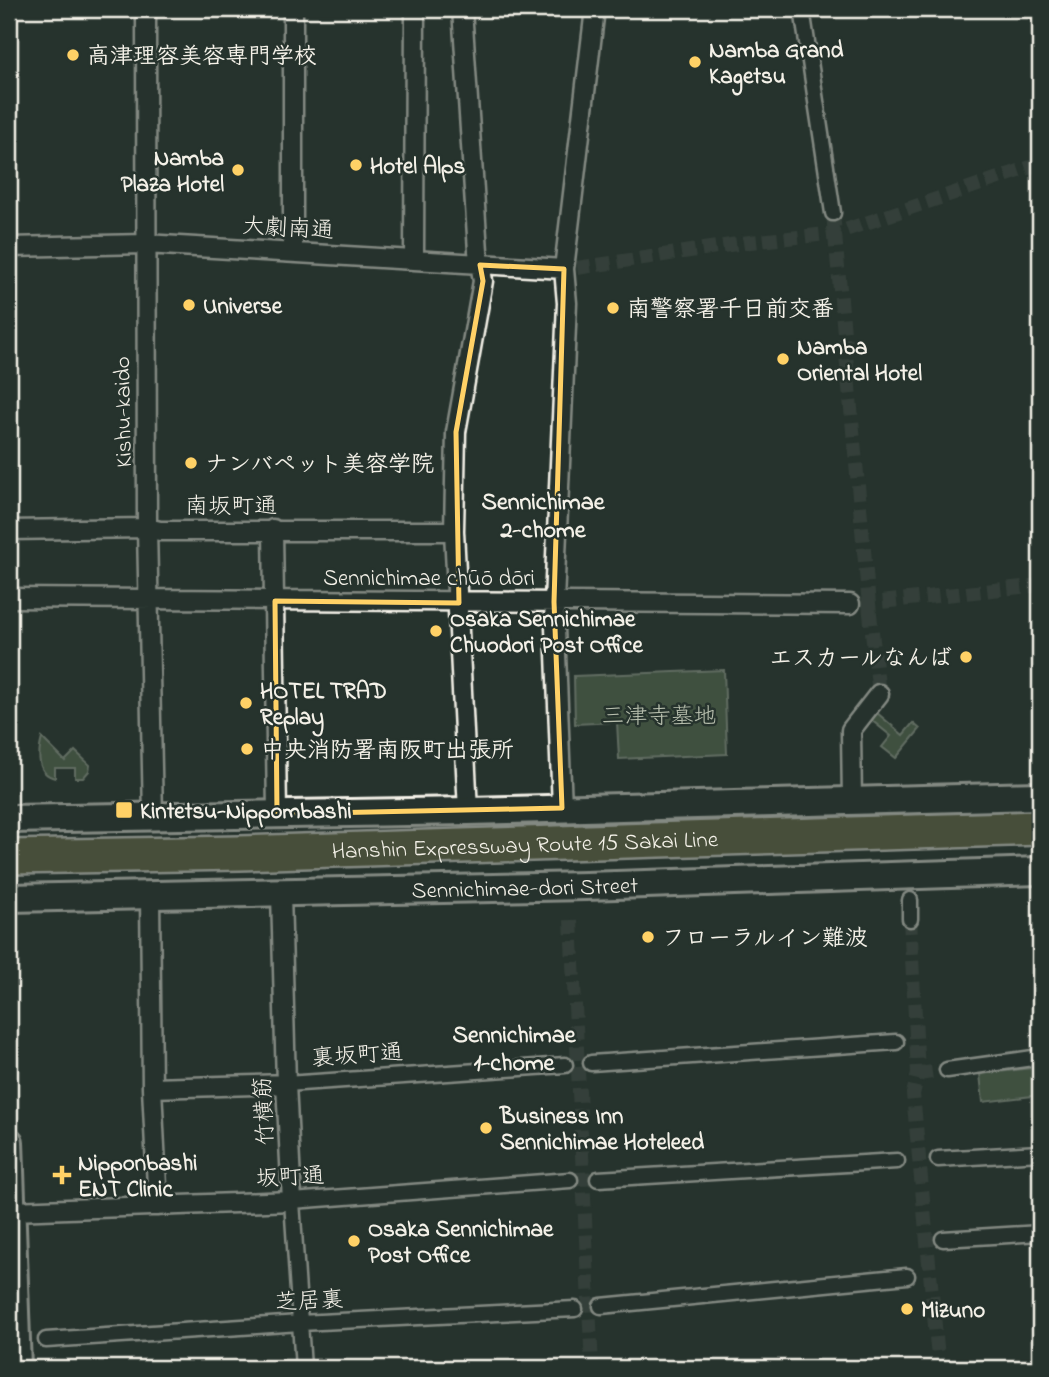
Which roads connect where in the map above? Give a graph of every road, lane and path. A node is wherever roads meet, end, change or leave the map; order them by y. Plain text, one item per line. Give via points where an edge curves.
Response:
1 (145, 9) edge
2 (293, 9) edge
3 (415, 9) edge
4 (462, 9) edge
5 (595, 9) edge
6 (802, 9) edge
7 (833, 213) tunnel mouth
8 (145, 244) junction
9 (9, 247) edge
10 (293, 252) junction
11 (414, 258) junction
12 (480, 265) junction
13 (570, 268) junction
14 (147, 528) junction
15 (273, 529) junction
16 (9, 530) edge
17 (454, 531) junction
18 (9, 598) edge
19 (149, 598) junction
20 (275, 601) junction
21 (554, 602) junction
22 (459, 603) junction
23 (850, 604) tunnel mouth
24 (879, 694) tunnel mouth
25 (1040, 796) edge
26 (852, 802) junction
27 (562, 808) junction
28 (468, 811) junction
29 (277, 814) junction
30 (153, 816) junction
31 (9, 819) edge
32 (1040, 828) edge
33 (9, 857) edge
34 (1040, 871) edge
35 (281, 893) junction
36 (150, 896) junction
37 (9, 898) edge
38 (910, 900) dead end
39 (910, 919) tunnel mouth
40 (896, 1042) dead end
41 (1040, 1057) edge
42 (591, 1063) dead end
43 (565, 1065) dead end
44 (947, 1070) tunnel mouth
45 (286, 1084) junction
46 (152, 1088) junction
47 (9, 1142) edge
48 (1040, 1153) edge
49 (939, 1159) dead end
50 (897, 1161) dead end
51 (598, 1179) dead end
52 (570, 1180) dead end
53 (292, 1201) junction
54 (158, 1206) junction
55 (12, 1211) junction
56 (1040, 1233) edge
57 (943, 1239) dead end
58 (907, 1276) dead end
59 (601, 1306) dead end
60 (575, 1308) dead end
61 (300, 1323) junction
62 (46, 1340) dead end
63 (17, 1368) edge
64 (303, 1368) edge

1 - 8 street, Kishu-kaido
2 - 10 street
3 - 11 street
4 - 12 street
5 - 13 street
6 - 7 street
8 - 9 street, 大劇南通
8 - 10 street, 大劇南通
8 - 14 street, Kishu-kaido
10 - 11 street, 大劇南通
11 - 12 street, 大劇南通
12 - 13 street, 大劇南通
12 - 17 street via 483,281 456,432
13 - 21 street
14 - 15 street, 南坂町通
14 - 16 street, 南坂町通
14 - 19 street, Kishu-kaido
15 - 17 street, 南坂町通
15 - 20 street
17 - 22 street
18 - 19 street, Sennichimae chūō dōri
19 - 20 street, Sennichimae chūō dōri
19 - 30 street, Kishu-kaido
20 - 22 street, Sennichimae chūō dōri
20 - 29 street
21 - 22 street, Sennichimae chūō dōri
21 - 23 street, Sennichimae chūō dōri
21 - 27 street
22 - 28 street
24 - 26 street via 851,730
25 - 26 main road
26 - 27 main road
27 - 28 main road
28 - 29 main road
29 - 30 main road
30 - 31 main road
32 - 33 highway, Hanshin Expressway Route 15 Sakai Line
34 - 35 main road, Sennichimae-dori Street
35 - 36 main road, Sennichimae-dori Street
35 - 45 street, 竹横筋
36 - 37 main road, Sennichimae-dori Street
36 - 46 street
38 - 39 street
40 - 42 street
41 - 44 street
43 - 45 street, 裏坂町通
45 - 46 street, 裏坂町通
45 - 53 street, 竹横筋
46 - 54 street
47 - 55 main road
48 - 49 street
50 - 51 street
52 - 53 street, 坂町通
53 - 54 street, 坂町通
53 - 61 street, 竹横筋
54 - 55 street, 坂町通
55 - 63 main road
56 - 57 street
58 - 59 street
60 - 61 street, 芝居裏
61 - 62 street, 芝居裏
61 - 64 street, 竹横筋

